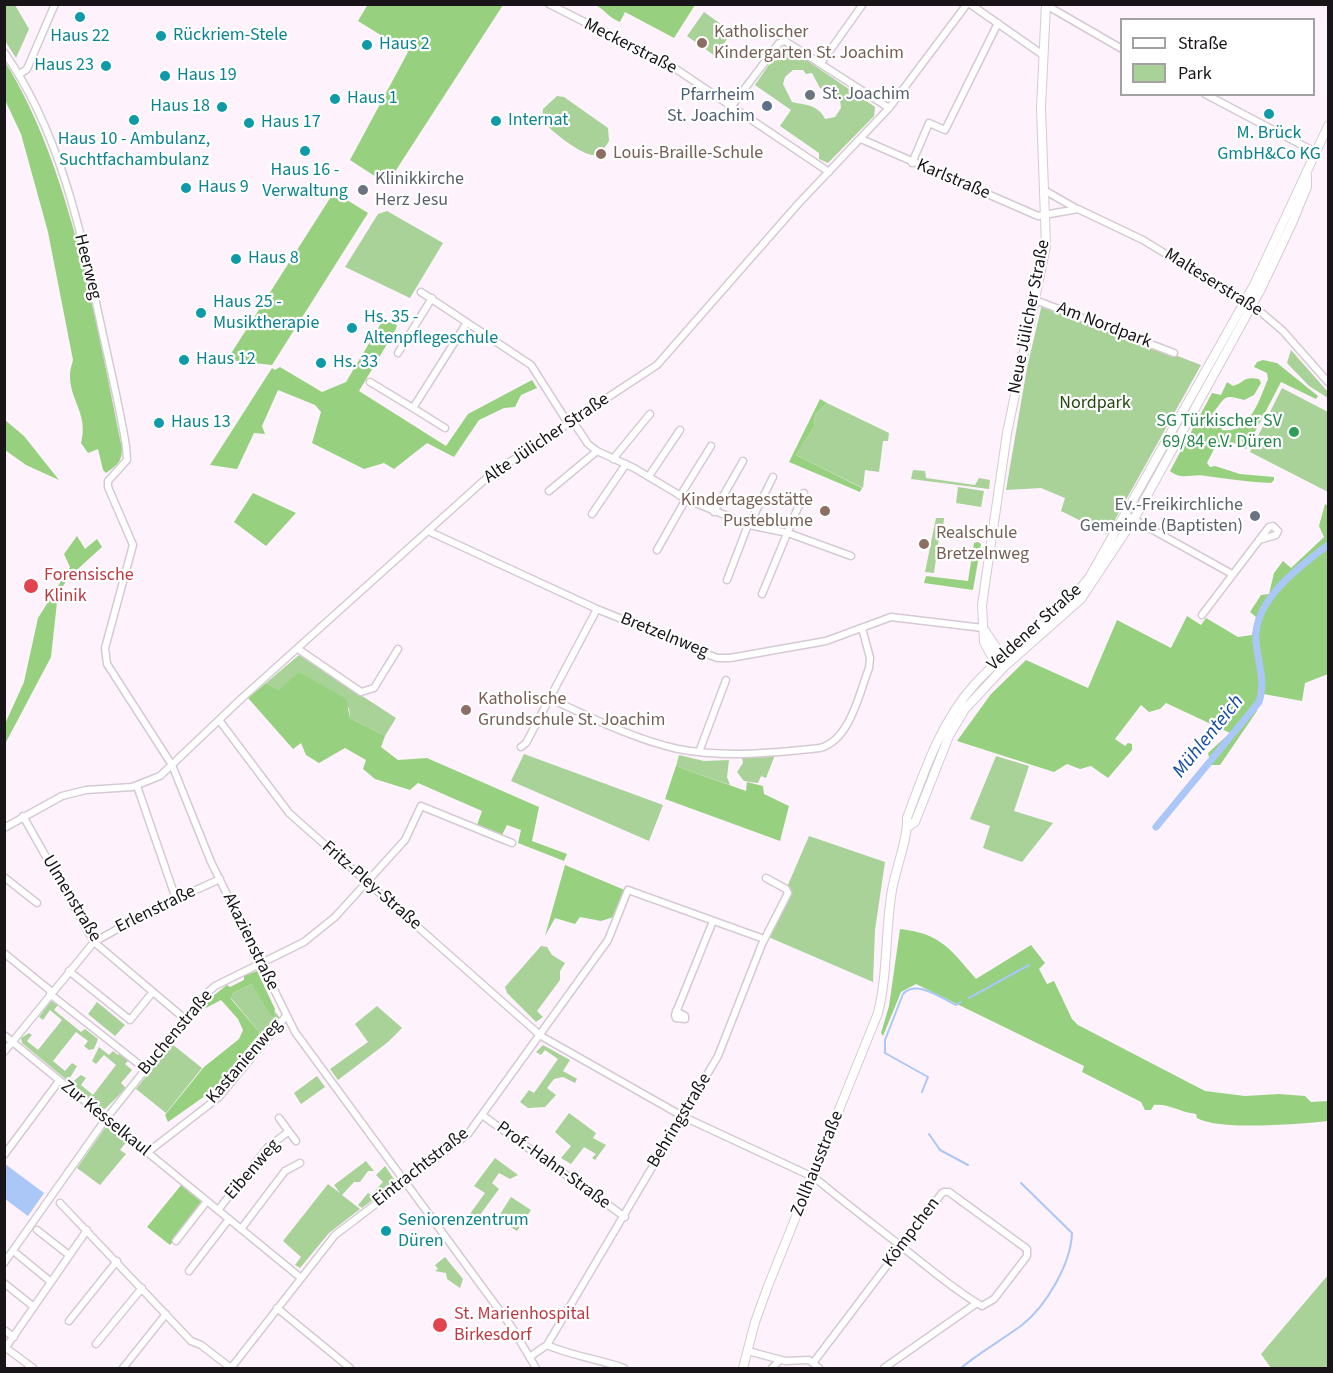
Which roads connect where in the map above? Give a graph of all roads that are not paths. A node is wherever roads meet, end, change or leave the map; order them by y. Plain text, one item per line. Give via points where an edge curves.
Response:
1 (55, 4) edge
2 (549, 4) edge
3 (863, 4) edge
4 (969, 4) edge
5 (1046, 5) edge
6 (998, 23) junction
7 (1120, 48) edge
8 (4, 52) edge
9 (1043, 55) junction
10 (821, 63) junction
11 (20, 74) junction
12 (1209, 96) edge
13 (731, 107) junction
14 (889, 108) junction
15 (1329, 126) edge
16 (861, 139) junction
17 (1317, 153) junction
18 (912, 163) junction
19 (829, 172) junction
20 (1307, 176) junction
21 (1044, 190) junction
22 (1078, 209) junction
23 (1046, 216) junction
24 (421, 292) dead end
25 (432, 298) junction
26 (1035, 300) junction
27 (1245, 300) junction
28 (1253, 306) junction
29 (466, 324) junction
30 (398, 353) dead end
31 (1174, 353) dead end
32 (370, 382) dead end
33 (1329, 382) edge
34 (412, 408) junction
35 (650, 414) dead end
36 (570, 421) junction
37 (445, 428) dead end
38 (680, 430) dead end
39 (711, 446) dead end
40 (597, 451) junction
41 (613, 459) junction
42 (742, 460) dead end
43 (626, 464) junction
44 (649, 477) junction
45 (773, 477) dead end
46 (108, 487) joint
47 (549, 491) dead end
48 (804, 493) dead end
49 (683, 498) junction
50 (714, 512) junction
51 (592, 514) dead end
52 (1126, 514) junction
53 (1134, 519) junction
54 (749, 525) junction
55 (428, 531) junction
56 (788, 532) junction
57 (1260, 540) dead end
58 (657, 550) dead end
59 (851, 556) dead end
60 (1232, 574) junction
61 (727, 580) dead end
62 (762, 594) dead end
63 (597, 609) junction
64 (1202, 615) dead end
65 (862, 628) junction
66 (983, 628) junction
67 (298, 649) junction
68 (398, 649) dead end
69 (1001, 664) junction
70 (726, 680) dead end
71 (549, 698) junction
72 (219, 720) junction
73 (521, 747) dead end
74 (699, 752) junction
75 (172, 765) junction
76 (137, 786) junction
77 (23, 816) junction
78 (4, 828) edge
79 (512, 843) dead end
80 (4, 877) edge
81 (766, 878) dead end
82 (219, 879) junction
83 (368, 883) junction
84 (176, 899) junction
85 (37, 903) dead end
86 (713, 921) junction
87 (764, 939) junction
88 (94, 942) junction
89 (4, 953) edge
90 (885, 957) joint
91 (261, 963) junction
92 (69, 971) junction
93 (51, 993) junction
94 (152, 993) junction
95 (676, 1011) dead end
96 (286, 1016) junction
97 (185, 1019) junction
98 (4, 1035) edge
99 (541, 1036) junction
100 (12, 1042) junction
101 (4, 1052) edge
102 (145, 1070) junction
103 (59, 1081) junction
104 (482, 1115) junction
105 (684, 1117) junction
106 (279, 1118) dead end
107 (105, 1120) junction
108 (288, 1132) junction
109 (296, 1141) dead end
110 (147, 1152) junction
111 (4, 1155) edge
112 (300, 1163) dead end
113 (813, 1177) junction
114 (405, 1183) junction
115 (207, 1201) junction
116 (60, 1203) dead end
117 (218, 1210) junction
118 (625, 1217) junction
119 (229, 1219) junction
120 (241, 1229) junction
121 (37, 1230) dead end
122 (87, 1230) junction
123 (176, 1241) dead end
124 (902, 1246) junction
125 (17, 1254) dead end
126 (69, 1255) junction
127 (117, 1261) junction
128 (4, 1263) edge
129 (189, 1271) dead end
130 (301, 1278) junction
131 (51, 1282) junction
132 (4, 1283) edge
133 (142, 1288) junction
134 (977, 1303) junction
135 (34, 1307) junction
136 (277, 1308) junction
137 (166, 1314) junction
138 (69, 1321) dead end
139 (4, 1330) edge
140 (14, 1337) junction
141 (96, 1344) dead end
142 (547, 1345) junction
143 (5, 1349) edge
144 (748, 1351) junction
145 (531, 1356) junction
146 (780, 1360) junction
147 (813, 1363) junction
148 (33, 1368) edge
149 (123, 1368) edge
150 (231, 1368) edge
151 (350, 1368) edge
152 (536, 1368) edge
153 (624, 1368) edge
154 (743, 1368) edge
155 (772, 1368) edge
156 (819, 1368) edge
157 (884, 1368) edge

1 - 11 street via 27,69
2 - 13 street, Meckerstraße via 673,67
3 - 10 street
4 - 6 street
4 - 14 street, Alte Jülicher Straße
5 - 7 street
5 - 9 street, Neue Jülicher Straße
6 - 9 street
6 - 18 street via 945,130 929,123
8 - 11 street, Heerweg
9 - 21 street, Neue Jülicher Straße
10 - 13 street via 782,40
10 - 14 street
11 - 46 street, Heerweg via 48,130 65,180 122,422 127,460 108,481
12 - 17 street
13 - 19 street, Meckerstraße
14 - 16 street, Alte Jülicher Straße
15 - 17 street, Veldener Straße
16 - 18 street, Karlstraße
16 - 19 street, Alte Jülicher Straße
17 - 20 street, Veldener Straße
18 - 23 street, Karlstraße
19 - 36 street, Alte Jülicher Straße via 666,358
20 - 27 street, Veldener Straße
20 - 28 street, Veldener Straße via 1307,187 1293,221
21 - 22 street, Malteserstraße
21 - 23 street, Neue Jülicher Straße
22 - 23 street
22 - 27 street, Malteserstraße via 1143,240
23 - 26 street, Neue Jülicher Straße via 1046,246
24 - 25 street
25 - 29 street
25 - 30 street
26 - 31 street, Am Nordpark
26 - 66 street, Neue Jülicher Straße via 992,525
27 - 28 street, Malteserstraße
27 - 52 street, Veldener Straße
28 - 33 street, Malteserstraße via 1283,331
28 - 53 street, Veldener Straße
29 - 34 street
29 - 36 street via 531,365
32 - 34 street
34 - 37 street
35 - 41 street
36 - 40 street
36 - 55 street, Alte Jülicher Straße via 490,475
38 - 44 street
39 - 49 street
40 - 41 street
40 - 47 street
41 - 43 street
42 - 50 street
43 - 44 street
43 - 51 street
44 - 49 street
45 - 54 street
46 - 75 street, Akazienstraße via 133,545 105,656
48 - 56 street
49 - 50 street
49 - 58 street
50 - 54 street
52 - 53 street
52 - 69 street, Veldener Straße via 1076,594
53 - 60 street
53 - 69 street, Veldener Straße via 1081,599
54 - 56 street
54 - 61 street
55 - 63 street, Bretzelnweg
55 - 67 street, Alte Jülicher Straße
56 - 59 street
56 - 62 street
57 - 60 street
60 - 64 street
63 - 65 street, Bretzelnweg via 723,659 826,641
63 - 71 street
65 - 66 street, Bretzelnweg via 899,616
65 - 74 street via 869,668 846,726 835,741 820,748 779,752
66 - 69 street, Neue Jülicher Straße via 996,647
67 - 68 street via 361,692 374,688
67 - 72 street, Alte Jülicher Straße
69 - 90 street, Veldener Straße via 958,704 942,732 911,809 892,891
70 - 74 street
71 - 73 street
71 - 74 street via 648,740
72 - 75 street, Alte Jülicher Straße
72 - 83 street, Fritz-Pley-Straße via 278,801
75 - 76 street, Alte Jülicher Straße via 160,776
75 - 82 street, Akazienstraße
76 - 77 street, Alte Jülicher Straße via 76,791
76 - 84 street
77 - 78 street, Alte Jülicher Straße
77 - 88 street, Ulmenstraße
79 - 83 street, Buchenstraße via 422,803 405,840
80 - 85 street, Ulmenstraße
81 - 87 street, Behringstraße via 788,893
82 - 84 street, Erlenstraße
82 - 91 street, Akazienstraße
83 - 91 street, Buchenstraße via 304,942
83 - 99 street, Fritz-Pley-Straße
84 - 88 street, Erlenstraße
86 - 87 street
86 - 95 street
86 - 99 street, Eintrachtstraße via 628,890 608,940
87 - 105 street, Behringstraße via 718,1056
88 - 92 street
88 - 94 street, Ulmenstraße
89 - 93 street
90 - 113 street, Zollhausstraße via 878,1013
91 - 96 street, Akazienstraße
91 - 97 street, Buchenstraße via 209,990
92 - 93 street
92 - 94 street via 130,1020
93 - 100 street
93 - 102 street
94 - 97 street, Ulmenstraße
96 - 110 street, Kastanienweg via 219,1097
96 - 114 street, Akazienstraße
97 - 102 street, Buchenstraße
98 - 100 street, Zur Kesselkaul
99 - 104 street, Eintrachtstraße
99 - 105 street, Fritz-Pley-Straße
100 - 101 street
100 - 103 street, Zur Kesselkaul
102 - 107 street, Buchenstraße
103 - 107 street, Zur Kesselkaul
103 - 111 street
104 - 114 street, Eintrachtstraße via 462,1140
104 - 118 street, Prof.-Hahn-Straße
105 - 113 street, Fritz-Pley-Straße
105 - 118 street, Behringstraße
106 - 108 street, Eibenweg
107 - 110 street, Zur Kesselkaul
107 - 128 street, Buchenstraße
108 - 109 street, Eibenweg
108 - 117 street, Eibenweg via 268,1147
110 - 115 street, Zur Kesselkaul
112 - 120 street via 285,1171
113 - 124 street, Fritz-Pley-Straße
113 - 144 street, Zollhausstraße via 758,1313
114 - 130 street, Eintrachtstraße via 335,1235
114 - 145 street, Akazienstraße
115 - 117 street, Zur Kesselkaul
115 - 123 street
116 - 122 street
117 - 119 street, Zur Kesselkaul
118 - 142 street, Behringstraße
119 - 120 street, Zur Kesselkaul
119 - 129 street
120 - 130 street, Zur Kesselkaul
121 - 126 street
122 - 126 street
122 - 127 street
124 - 134 street, Fritz-Pley-Straße
124 - 134 street, Kömpchen via 947,1191 1025,1246 1027,1256 994,1299 987,1305
124 - 147 street, Kömpchen
125 - 131 street
126 - 131 street
127 - 133 street
127 - 138 street
130 - 136 street, Eintrachtstraße
131 - 135 street
132 - 135 street
133 - 137 street
133 - 141 street
134 - 157 street
135 - 140 street
136 - 150 street, Eintrachtstraße
136 - 151 street
137 - 149 street
137 - 150 street via 191,1341
139 - 140 street
140 - 143 street
142 - 145 street, Behringstraße
142 - 153 street via 569,1355
143 - 148 street
144 - 146 street
144 - 154 street, Zollhausstraße
145 - 152 street, Akazienstraße
146 - 147 street via 806,1359
146 - 155 street
147 - 156 street

